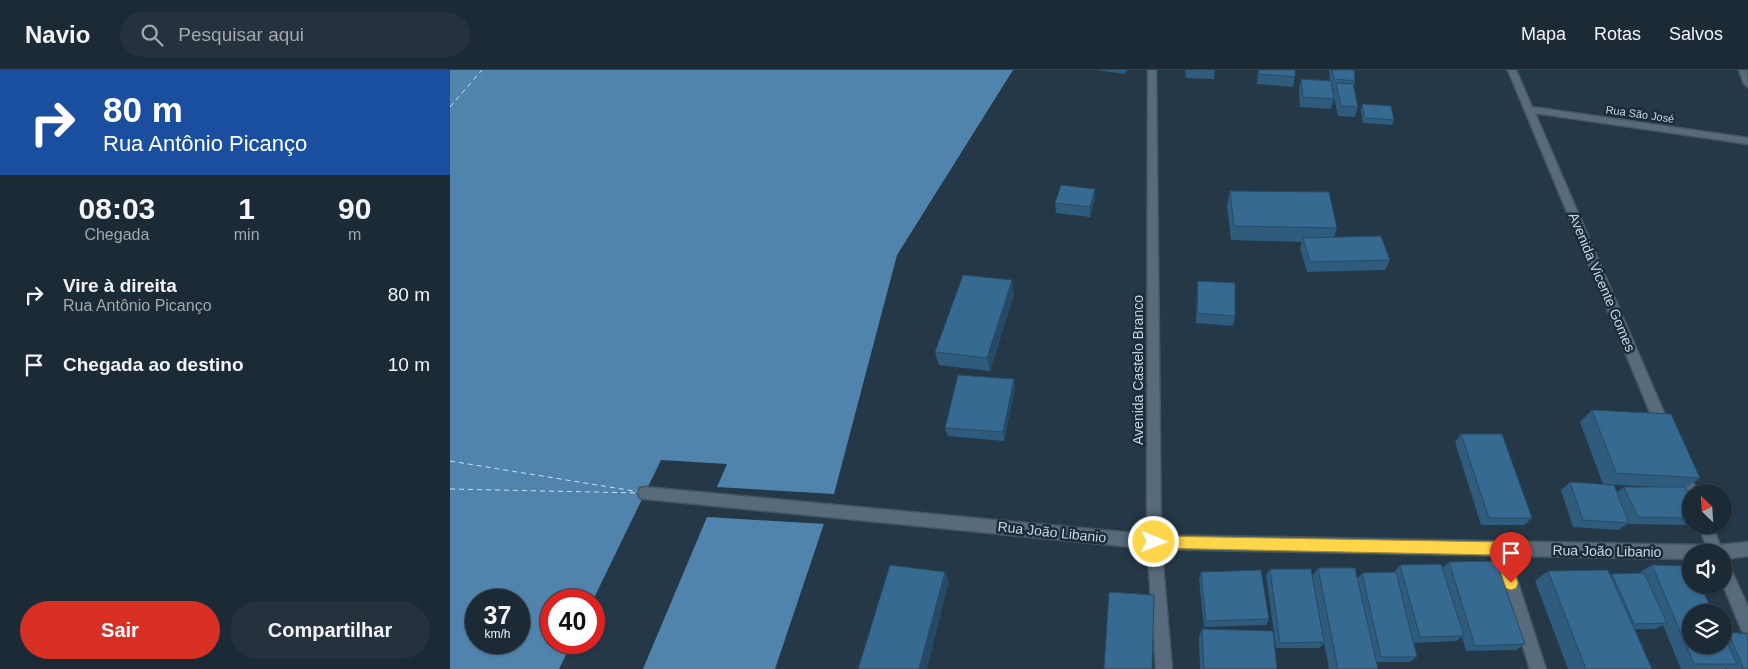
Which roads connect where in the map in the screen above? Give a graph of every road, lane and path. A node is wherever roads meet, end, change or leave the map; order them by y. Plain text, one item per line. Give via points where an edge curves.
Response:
1 (1152, 70) edge
2 (1512, 70) edge
3 (1743, 70) edge
4 (1748, 84) edge
5 (1529, 110) junction
6 (1748, 141) edge
7 (1668, 439) edge
8 (1676, 457) edge
9 (1687, 484) edge
10 (646, 493) dead end
11 (1154, 542) junction
12 (1500, 549) junction
13 (1748, 549) edge
14 (1732, 551) edge
15 (1682, 552) edge
16 (1732, 588) edge
17 (1748, 625) edge
18 (1164, 669) edge
19 (1538, 669) edge

1 - 11 street, Avenida Castelo Branco
2 - 5 street, Avenida Vicente Gomes
3 - 4 street
5 - 6 street, Rua São José
5 - 7 street, Avenida Vicente Gomes
8 - 9 street
10 - 11 street, Rua João Libanio
11 - 12 street, Rua João Libanio
11 - 18 street, Avenida Castelo Branco
12 - 15 street, Rua João Libanio
12 - 19 street
13 - 14 street
16 - 17 street

